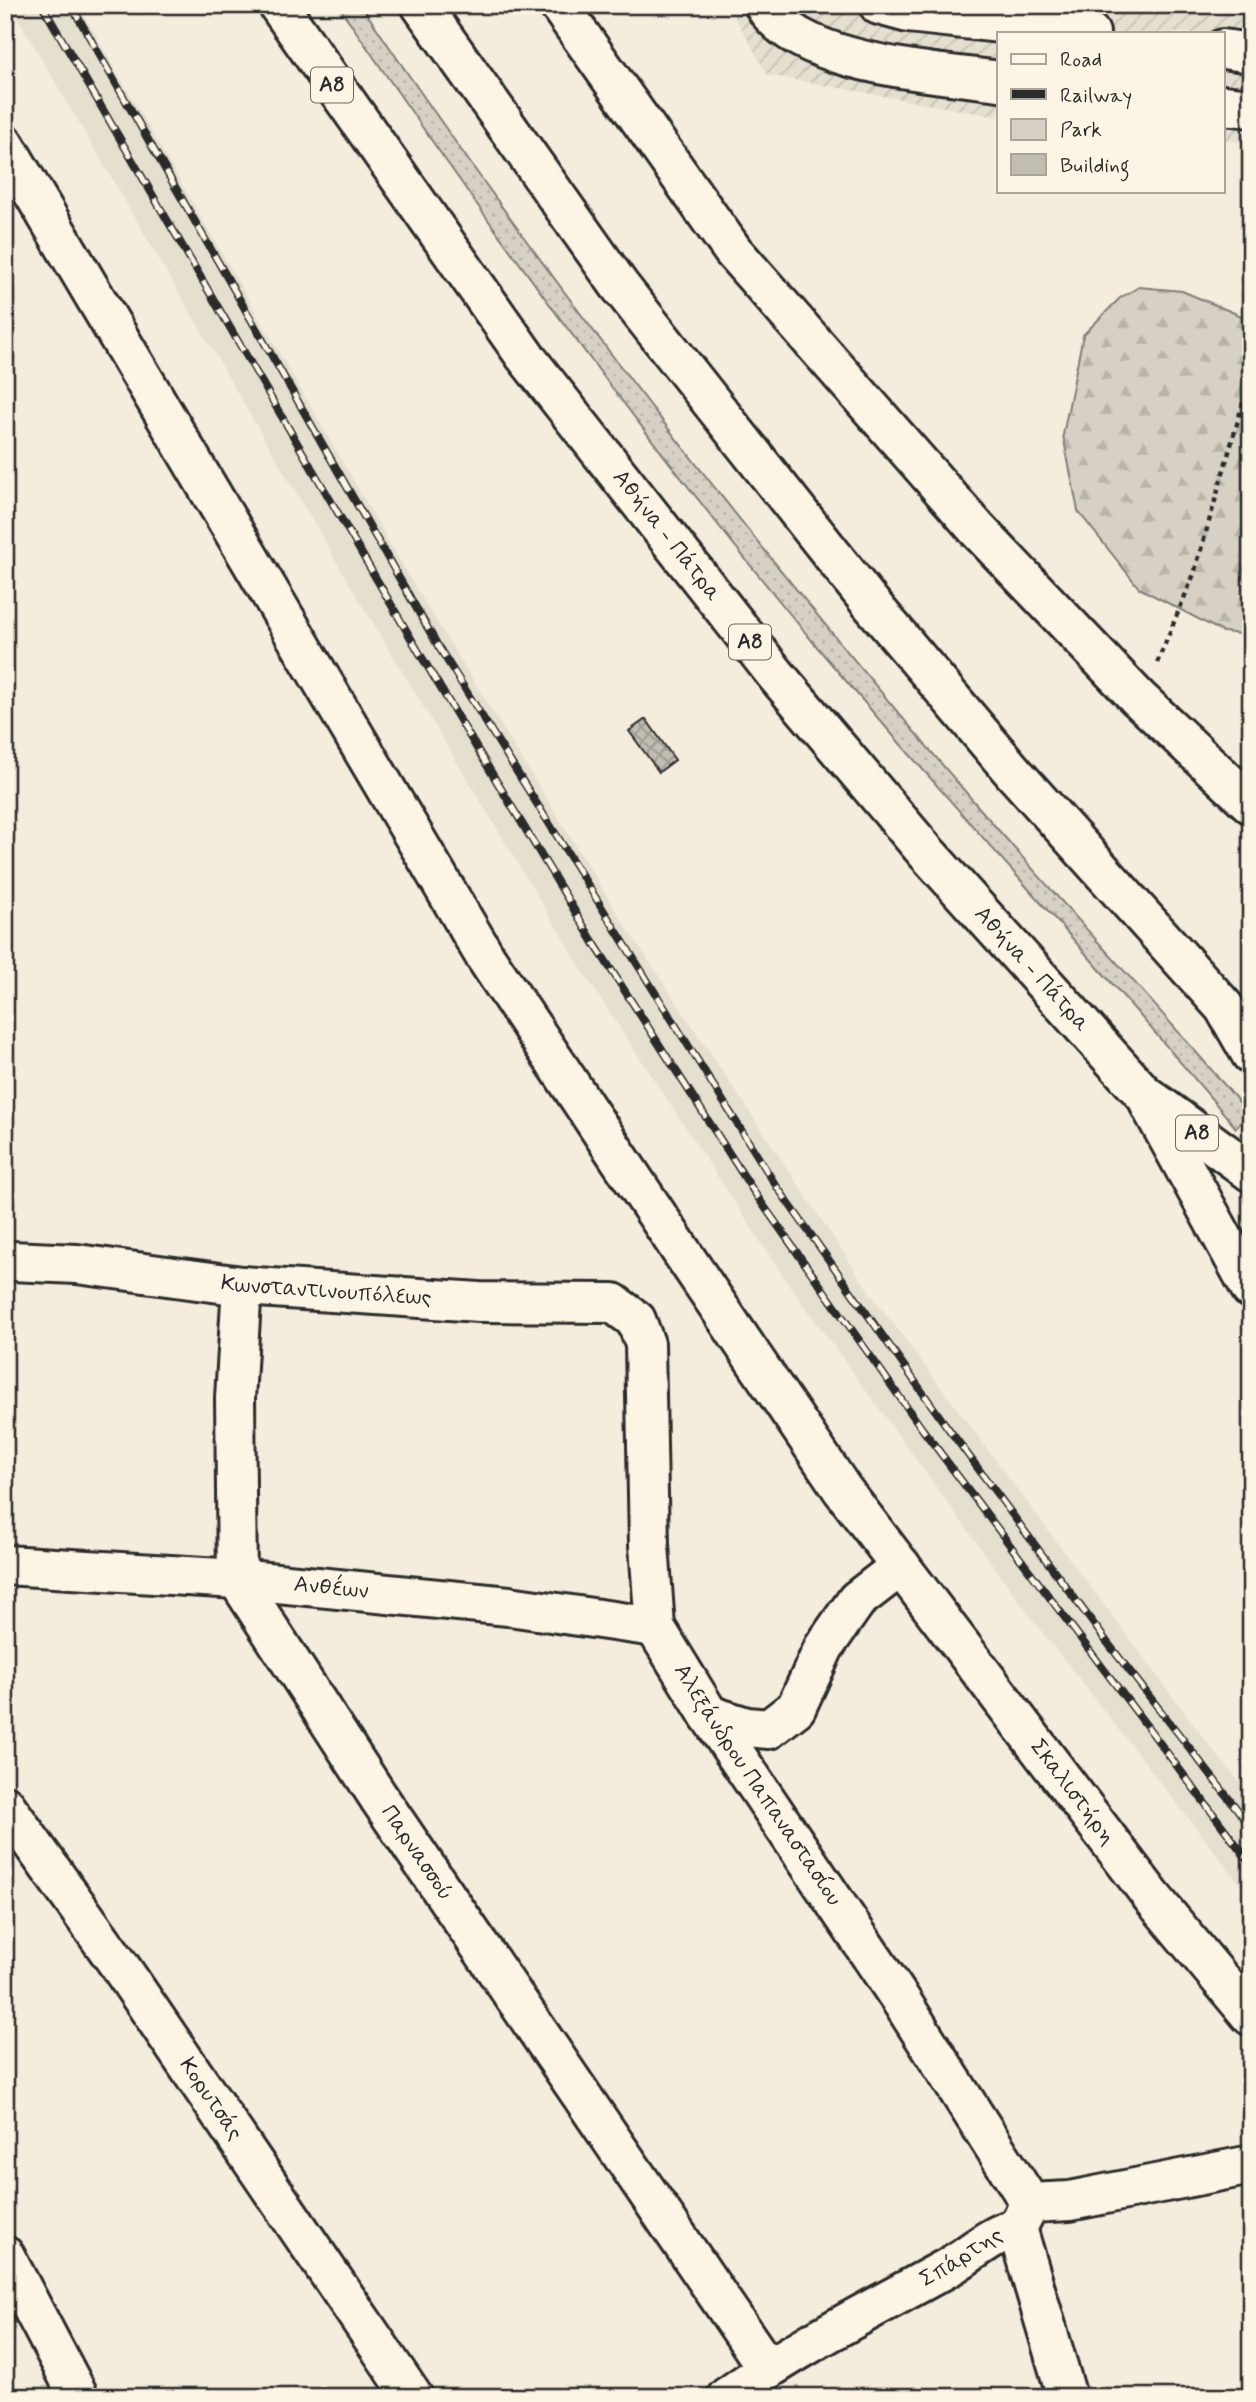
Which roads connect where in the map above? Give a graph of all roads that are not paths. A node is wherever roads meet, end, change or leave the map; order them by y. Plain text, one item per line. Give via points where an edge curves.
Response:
1 (278, 5) edge
2 (421, 5) edge
3 (559, 5) edge
4 (764, 5) edge
5 (879, 5) edge
6 (1081, 32) edge
7 (1224, 49) edge
8 (1251, 53) edge
9 (997, 80) edge
10 (1224, 105) edge
11 (1251, 108) edge
12 (5, 145) edge
13 (1251, 804) edge
14 (1237, 1015) edge
15 (1251, 1054) edge
16 (1144, 1094) junction
17 (1251, 1172) edge
18 (12, 1261) dead end
19 (242, 1286) junction
20 (1251, 1289) edge
21 (636, 1320) joint
22 (5, 1565) edge
23 (901, 1566) junction
24 (237, 1578) junction
25 (655, 1627) junction
26 (709, 1715) junction
27 (5, 1805) edge
28 (1251, 2016) edge
29 (1251, 2165) edge
30 (1023, 2216) junction
31 (5, 2256) edge
32 (767, 2368) junction
33 (79, 2397) edge
34 (413, 2397) edge
35 (727, 2397) edge
36 (1067, 2397) edge

1 - 16 main road, Αθήνα - Πάτρα / Α8 via 525,356 636,501 908,830
2 - 14 main road via 619,285 859,589 1014,773
3 - 13 main road via 733,251 977,529 1138,698
4 - 9 main road via 799,39 876,65
5 - 6 main road via 908,13
7 - 8 main road
10 - 11 main road
12 - 23 main road, Σκαλιστήρη via 486,958 842,1489
14 - 15 main road
16 - 17 main road, Αθήνα - Πάτρα / Α8
16 - 20 main road
18 - 19 main road, Κωνσταντινουπόλεως via 77,1264
19 - 21 main road, Κωνσταντινουπόλεως via 479,1302 613,1303
19 - 24 main road via 235,1398
21 - 25 main road, Αλεξάνδρου Παπαναστασίου via 645,1344
22 - 24 main road, Ανθέων
23 - 26 main road via 857,1600 824,1647 796,1708 769,1729
23 - 28 main road, Σκαλιστήρη via 1152,1897
24 - 25 main road, Ανθέων via 509,1606
24 - 32 main road, Παρνασσού via 379,1798
25 - 26 main road, Αλεξάνδρου Παπαναστασίου
26 - 30 main road, Αλεξάνδρου Παπαναστασίου via 900,2000
27 - 34 main road, Κορυτσάς
29 - 30 main road, Σπάρτης via 1070,2201
30 - 32 main road, Σπάρτης via 959,2261
30 - 36 main road, Αλεξάνδρου Παπαναστασίου
31 - 33 main road
32 - 35 main road, Σπάρτης

